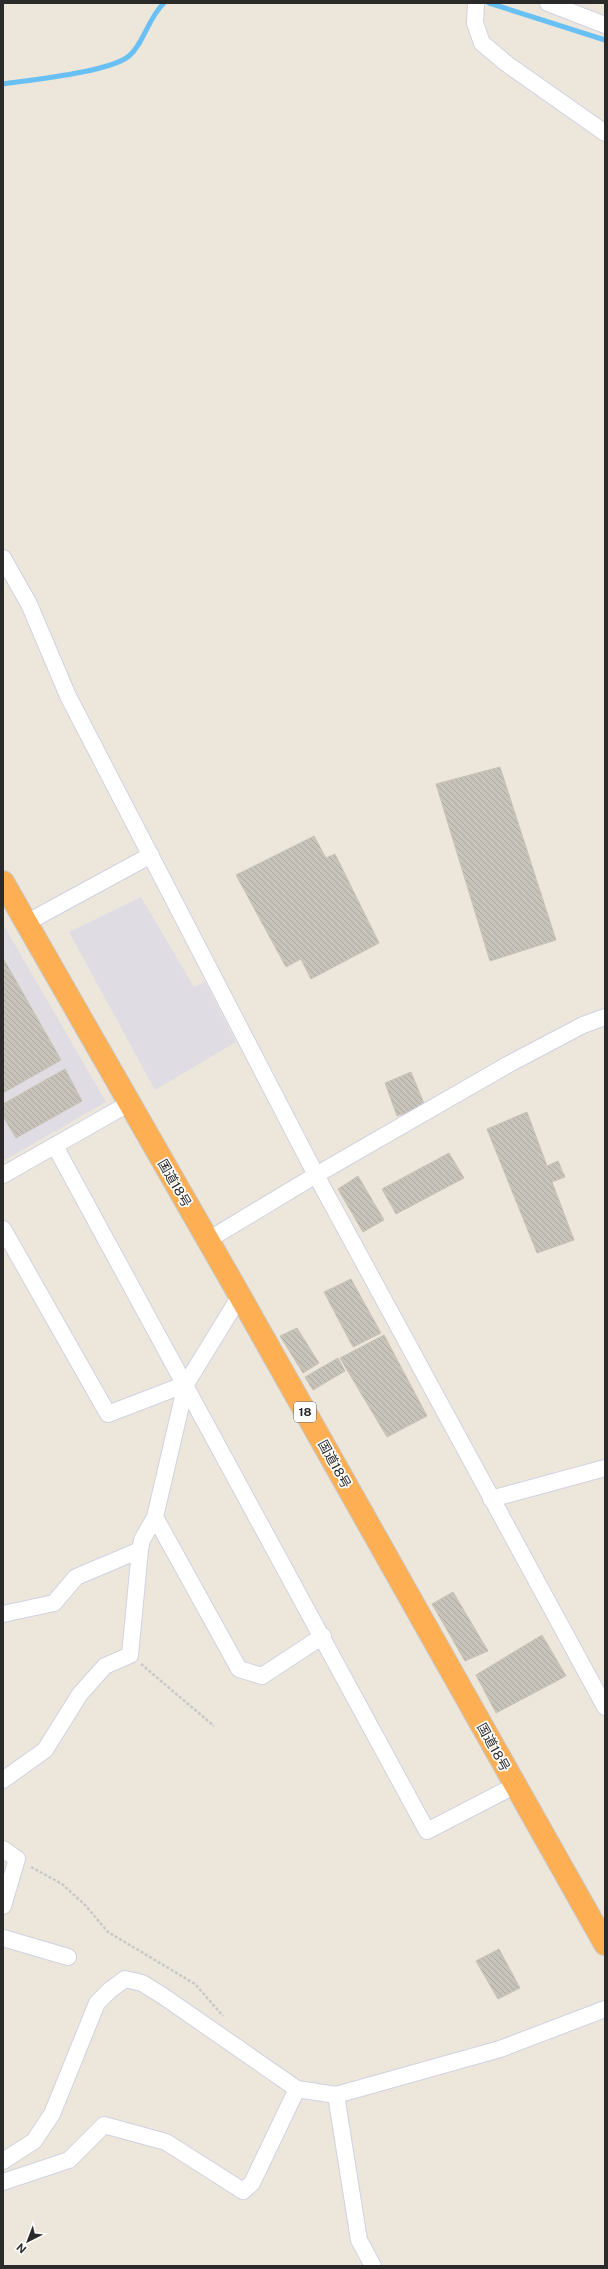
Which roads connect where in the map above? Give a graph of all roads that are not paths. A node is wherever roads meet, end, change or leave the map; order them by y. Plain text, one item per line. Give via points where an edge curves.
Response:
1 (476, 3) edge
2 (548, 3) edge
3 (605, 25) edge
4 (605, 133) edge
5 (3, 558) edge
6 (151, 855) junction
7 (3, 882) edge
8 (26, 923) junction
9 (605, 1017) edge
10 (128, 1104) junction
11 (55, 1146) junction
12 (3, 1175) edge
13 (316, 1175) junction
14 (3, 1228) edge
15 (208, 1240) junction
16 (240, 1296) junction
17 (186, 1384) junction
18 (605, 1468) edge
19 (491, 1499) junction
20 (155, 1516) junction
21 (140, 1550) junction
22 (3, 1614) edge
23 (323, 1636) junction
24 (605, 1707) edge
25 (3, 1780) edge
26 (516, 1785) junction
27 (3, 1849) edge
28 (3, 1906) edge
29 (3, 1938) edge
30 (605, 1944) edge
31 (68, 1957) dead end
32 (605, 2009) edge
33 (298, 2090) junction
34 (336, 2095) junction
35 (3, 2162) edge
36 (3, 2182) edge
37 (373, 2266) edge

1 - 4 street via 475,23 482,43 507,64
2 - 3 street
5 - 6 street via 29,604 68,696
6 - 8 street
6 - 13 street
7 - 8 highway, 国道18号 / 18
8 - 10 highway, 国道18号 / 18
9 - 13 street via 583,1025 509,1064
10 - 11 street
10 - 15 highway, 国道18号 / 18
11 - 12 street
11 - 17 street
13 - 15 street
13 - 19 street
14 - 17 street via 108,1414
15 - 16 highway, 国道18号 / 18
16 - 17 street
16 - 26 highway, 国道18号 / 18
17 - 20 street
17 - 23 street
18 - 19 street
19 - 24 street
20 - 21 street via 142,1540
20 - 23 street via 239,1669 262,1676
21 - 22 street via 76,1576 54,1603
21 - 25 street via 130,1655 105,1666 80,1694 45,1750
23 - 26 street via 427,1831
26 - 30 highway, 国道18号 / 18
27 - 28 street via 17,1859
29 - 31 street
32 - 34 street via 500,2049
33 - 34 street
33 - 35 street via 163,1996 142,1983 125,1979 97,2003 52,2114 34,2141
33 - 36 street via 252,2183 243,2192 166,2142 104,2125 69,2160
34 - 37 street via 359,2240

